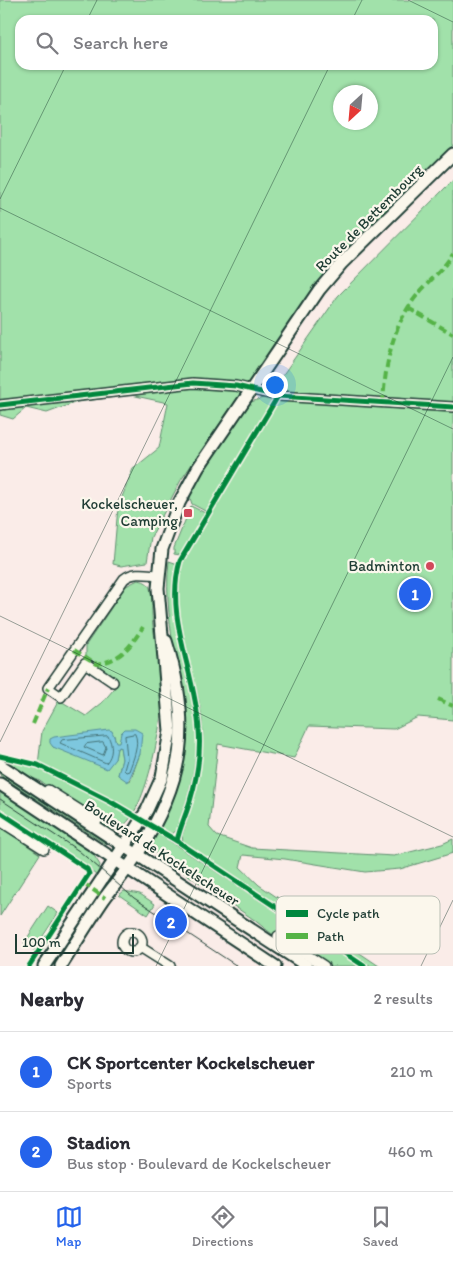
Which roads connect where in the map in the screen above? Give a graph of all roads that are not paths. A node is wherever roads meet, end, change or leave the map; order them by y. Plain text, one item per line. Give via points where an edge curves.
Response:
1 (453, 154) edge
2 (251, 391) junction
3 (0, 404) edge
4 (453, 407) edge
5 (158, 575) junction
6 (161, 622) junction
7 (113, 682) dead end
8 (0, 765) edge
9 (15, 775) junction
10 (0, 784) edge
11 (0, 821) edge
12 (97, 821) dead end
13 (124, 846) junction
14 (44, 849) dead end
15 (137, 854) junction
16 (114, 859) junction
17 (128, 868) junction
18 (276, 946) edge
19 (140, 947) dead end
20 (287, 954) edge
21 (306, 954) edge
22 (304, 965) edge
23 (44, 966) edge
24 (61, 966) edge
25 (170, 966) edge
26 (275, 966) edge
27 (324, 966) edge

1 - 2 main road, Route de Bettembourg via 336,270
2 - 3 street via 236,386 174,384
2 - 4 street via 316,399
2 - 5 main road, Route de Bettembourg via 188,484 162,549
5 - 6 main road, Route de Bettembourg
5 - 7 street via 138,573 124,580 48,688 61,697 85,663
6 - 13 main road, Route de Bettembourg via 170,731 165,763 147,810
6 - 15 main road, Route de Bettembourg via 176,678 182,738 169,796
8 - 9 main road, Boulevard de Kockelscheuer
9 - 12 street via 46,788
9 - 13 main road, Boulevard de Kockelscheuer
10 - 16 main road, Boulevard de Kockelscheuer
11 - 14 street
13 - 15 main road, Boulevard de Kockelscheuer
13 - 16 main road, Route de Bettembourg
15 - 17 main road, Route de Bettembourg
15 - 18 main road, Boulevard de Kockelscheuer
16 - 17 main road, Boulevard de Kockelscheuer
16 - 23 main road, Route de Bettembourg
17 - 24 main road, Route de Bettembourg
17 - 26 main road, Boulevard de Kockelscheuer
19 - 25 street
20 - 22 main road, Boulevard de Kockelscheuer
21 - 27 street

